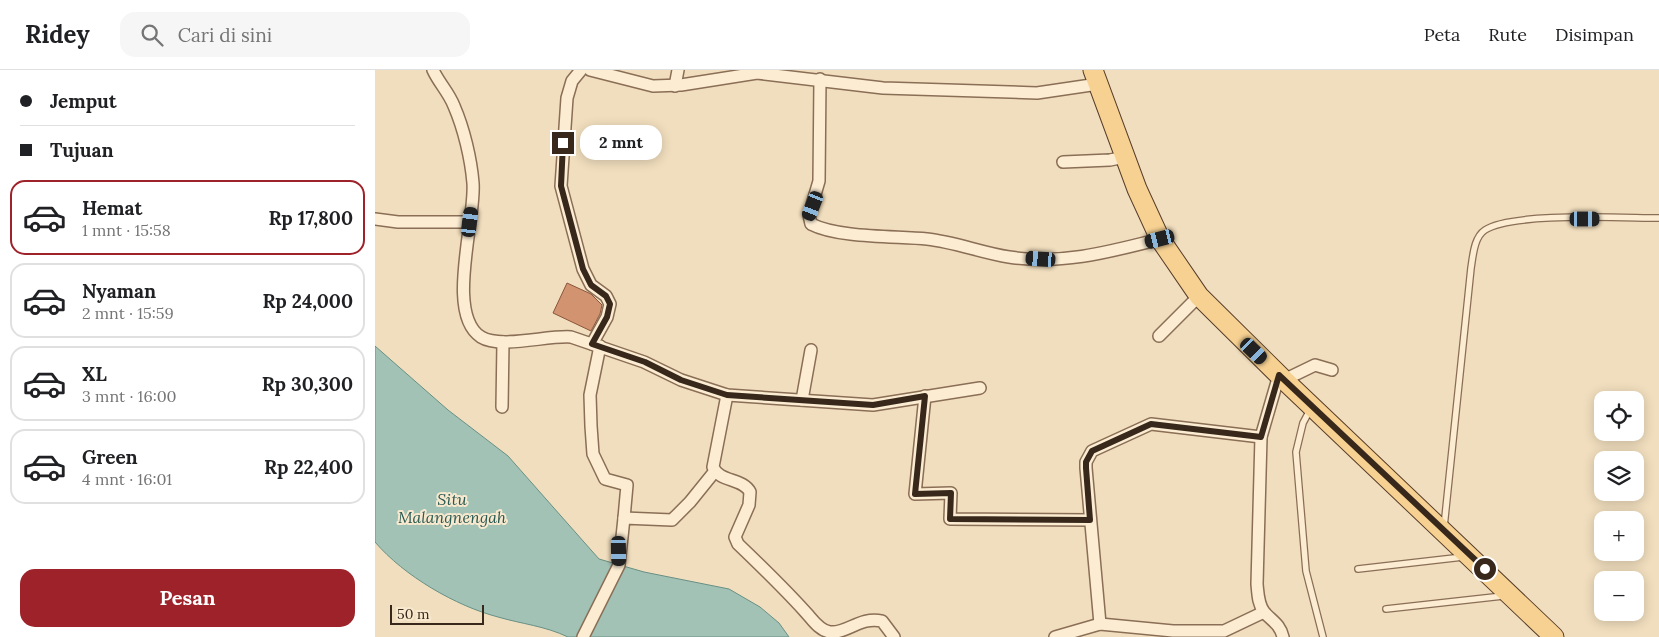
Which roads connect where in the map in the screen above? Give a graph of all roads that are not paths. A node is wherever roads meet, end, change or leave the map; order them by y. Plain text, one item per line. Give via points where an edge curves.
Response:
1 (433, 70) edge
2 (581, 70) edge
3 (590, 70) edge
4 (678, 70) edge
5 (1095, 77) edge
6 (820, 79) junction
7 (675, 86) junction
8 (1125, 157) junction
9 (1063, 162) dead end
10 (1659, 218) edge
11 (375, 219) edge
12 (470, 222) junction
13 (1160, 239) junction
14 (1199, 296) junction
15 (1159, 336) dead end
16 (503, 342) junction
17 (596, 345) junction
18 (811, 350) dead end
19 (1332, 370) dead end
20 (1281, 377) junction
21 (980, 388) dead end
22 (727, 395) junction
23 (925, 396) junction
24 (802, 400) junction
25 (1312, 406) junction
26 (502, 407) dead end
27 (1261, 437) junction
28 (715, 471) junction
29 (624, 518) junction
30 (1090, 520) junction
31 (1444, 531) junction
32 (1471, 556) junction
33 (1358, 569) dead end
34 (1511, 595) junction
35 (1386, 609) dead end
36 (1264, 612) junction
37 (1100, 624) junction
38 (583, 637) edge
39 (894, 637) edge
40 (1055, 637) edge
41 (1283, 637) edge
42 (1323, 637) edge
43 (1554, 637) edge

1 - 12 street via 455,107 465,145 473,184
2 - 17 street via 572,81 567,98 561,186 587,278 610,304
3 - 7 street via 637,84
4 - 7 street
5 - 6 street via 1037,93 883,88
5 - 8 main road
6 - 7 street via 757,73
6 - 13 street via 819,180 809,215 811,224 817,227 835,232 937,240 1010,257 1057,260 1083,258
8 - 9 street
8 - 13 main road
10 - 31 lane via 1529,219 1503,222 1483,230 1474,247 1471,268
11 - 12 street
12 - 16 street via 463,285 467,318 475,333 482,338
13 - 14 main road
14 - 15 street
14 - 20 main road
16 - 17 street via 559,336
16 - 26 street
17 - 22 street
17 - 29 street via 590,396 593,454 605,479 627,485
18 - 24 street
19 - 20 street via 1315,365
20 - 25 main road
20 - 27 street
21 - 23 street
22 - 24 street
22 - 28 street via 713,467
23 - 24 street via 873,405
23 - 30 street via 915,494 951,493 950,519
25 - 31 main road
25 - 42 lane via 1303,423 1296,452 1306,571
27 - 30 street via 1151,424 1099,447 1092,451 1086,462
27 - 36 street via 1257,584
28 - 29 street via 672,520
28 - 39 street via 744,485 750,492 749,505 735,537 737,544 817,625 830,632 875,619 882,621
29 - 38 street via 619,565
30 - 37 street
31 - 32 main road
32 - 33 lane
32 - 34 main road
34 - 35 lane
34 - 43 main road
36 - 37 street via 1224,631 1173,631
36 - 41 street via 1278,624
37 - 40 street

